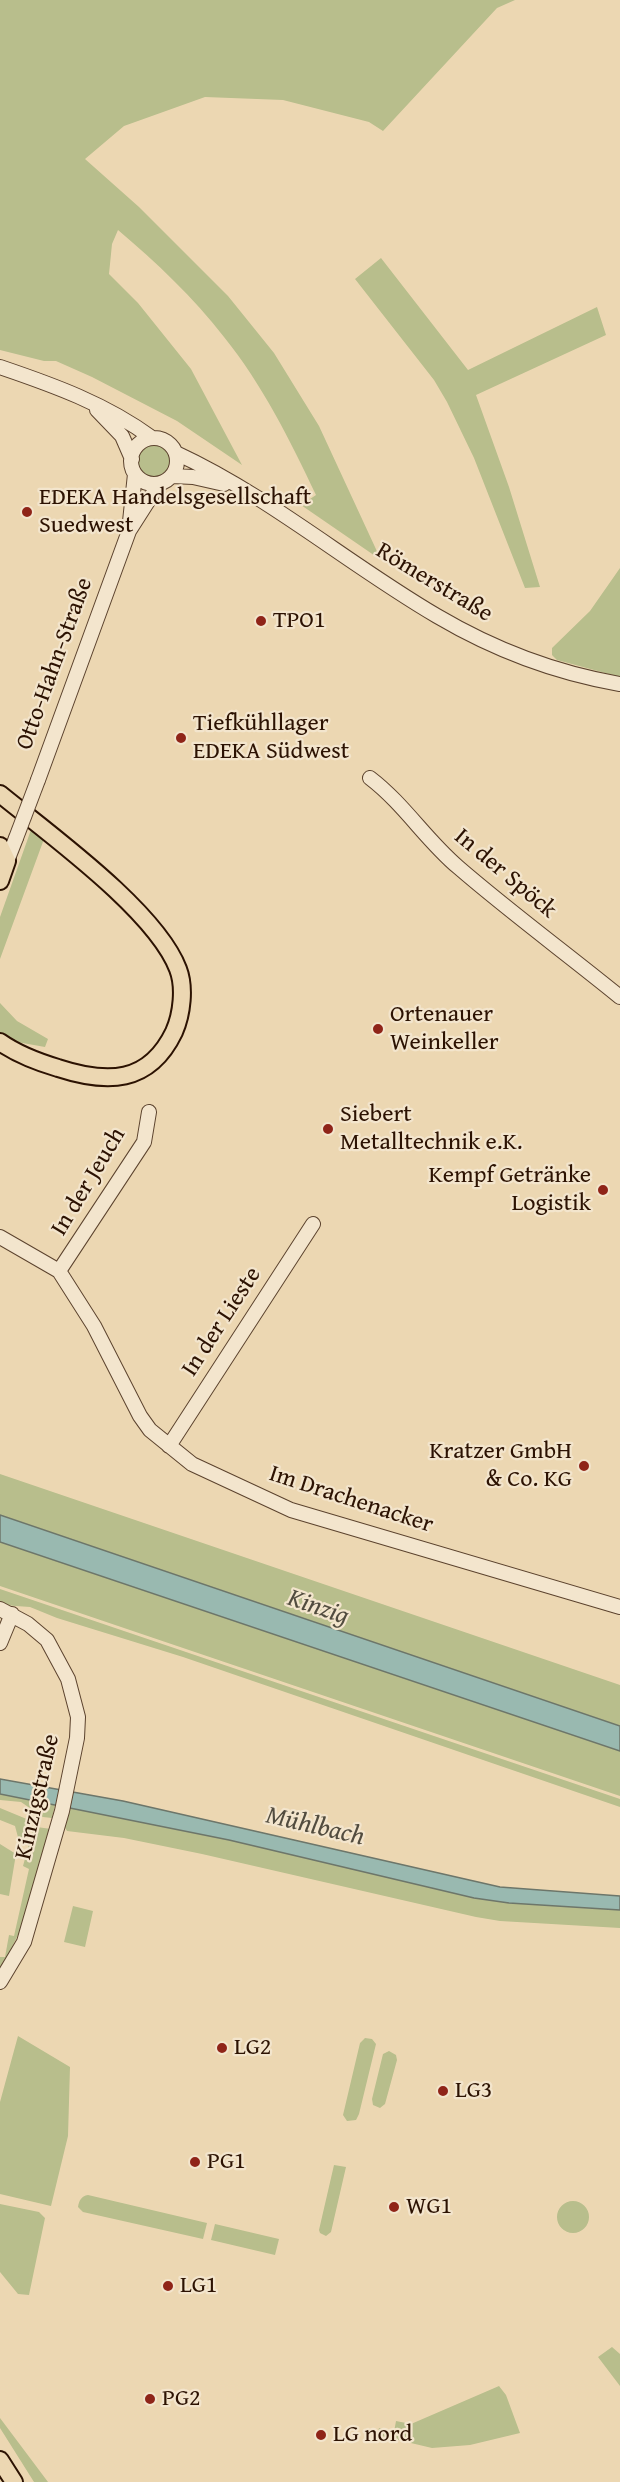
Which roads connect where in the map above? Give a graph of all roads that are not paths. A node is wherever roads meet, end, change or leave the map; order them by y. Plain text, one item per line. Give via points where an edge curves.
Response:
1 (0, 367) edge
2 (82, 398) junction
3 (152, 438) junction
4 (176, 453) junction
5 (132, 459) junction
6 (135, 474) junction
7 (172, 476) junction
8 (159, 484) junction
9 (241, 488) junction
10 (129, 531) junction
11 (620, 684) edge
12 (370, 778) dead end
13 (0, 794) edge
14 (4, 854) edge
15 (0, 881) edge
16 (620, 997) edge
17 (4, 1047) edge
18 (149, 1112) dead end
19 (313, 1224) dead end
20 (0, 1237) edge
21 (59, 1271) junction
22 (169, 1446) junction
23 (620, 1607) edge
24 (6, 1612) edge
25 (0, 1643) edge
26 (0, 1982) edge
27 (0, 2460) edge
28 (14, 2482) edge

1 - 2 street
2 - 3 street
2 - 5 street via 122,436
3 - 4 street via 167,442
3 - 5 street via 138,445
4 - 7 street
4 - 9 street, Römerstraße
5 - 6 street
6 - 8 street via 144,482
6 - 10 street, Otto-Hahn-Straße
7 - 8 street
7 - 9 street, Römerstraße
8 - 10 street, Otto-Hahn-Straße
9 - 11 street, Römerstraße via 437,616 518,656
10 - 14 street, Otto-Hahn-Straße, bridge via 16,838
12 - 16 street, In der Spöck via 391,794 427,838 458,867
13 - 17 main road via 82,861 151,927 164,943 181,982 180,1013 170,1040 146,1067 133,1074 119,1078 85,1077
14 - 15 main road, Otto-Hahn-Straße
18 - 21 street, In der Jeuch via 144,1142
19 - 22 street, In der Lieste
20 - 21 street, Im Drachenacker
21 - 22 street, Im Drachenacker via 94,1326 140,1416
22 - 23 street, Im Drachenacker via 192,1464 291,1510
24 - 25 street
24 - 26 street, Kinzigstraße via 47,1640 74,1696 78,1717 62,1811 24,1942
27 - 28 main road

